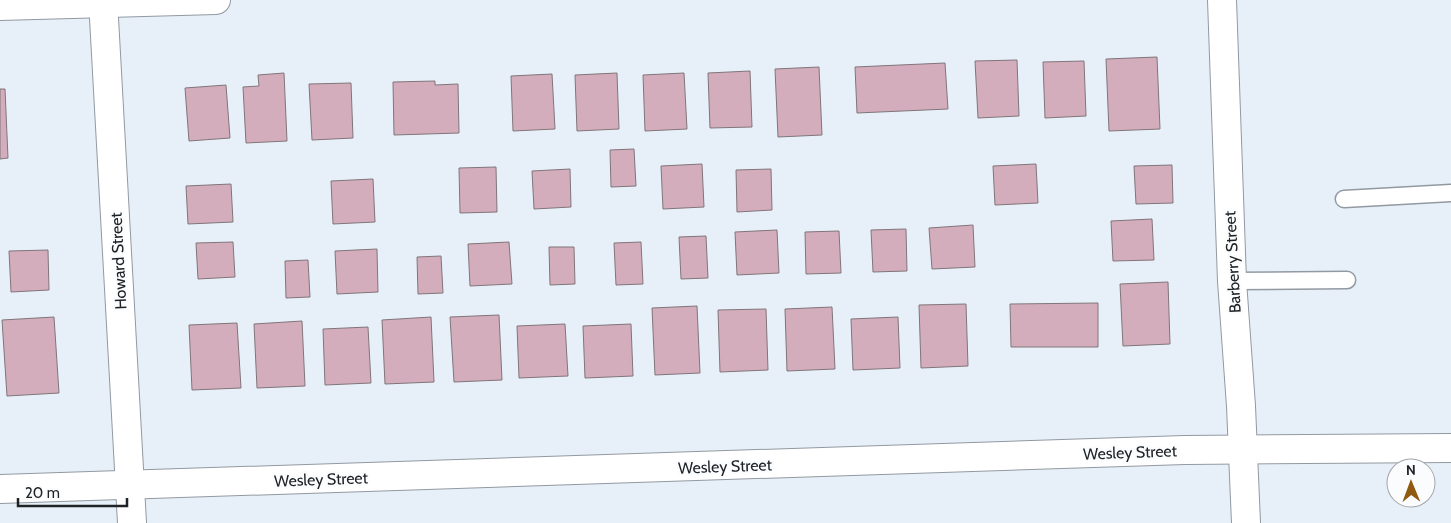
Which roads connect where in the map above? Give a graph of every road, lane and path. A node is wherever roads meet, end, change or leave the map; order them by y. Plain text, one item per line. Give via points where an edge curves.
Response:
1 (216, 0) edge
2 (1222, 0) edge
3 (103, 2) edge
4 (0, 6) edge
5 (1451, 193) edge
6 (1344, 199) dead end
7 (1347, 280) dead end
8 (1232, 281) junction
9 (1451, 448) edge
10 (1243, 451) junction
11 (130, 485) junction
12 (0, 489) edge
13 (132, 523) edge
14 (1246, 523) edge

1 - 3 street
2 - 8 street, Barberry Street
3 - 4 street
3 - 11 street, Howard Street
5 - 6 lane
7 - 8 lane
8 - 10 street, Barberry Street
9 - 10 street, Wesley Street
10 - 11 street, Wesley Street via 1185,450
10 - 14 street, Barberry Street
11 - 12 street, Wesley Street
11 - 13 street, Howard Street

